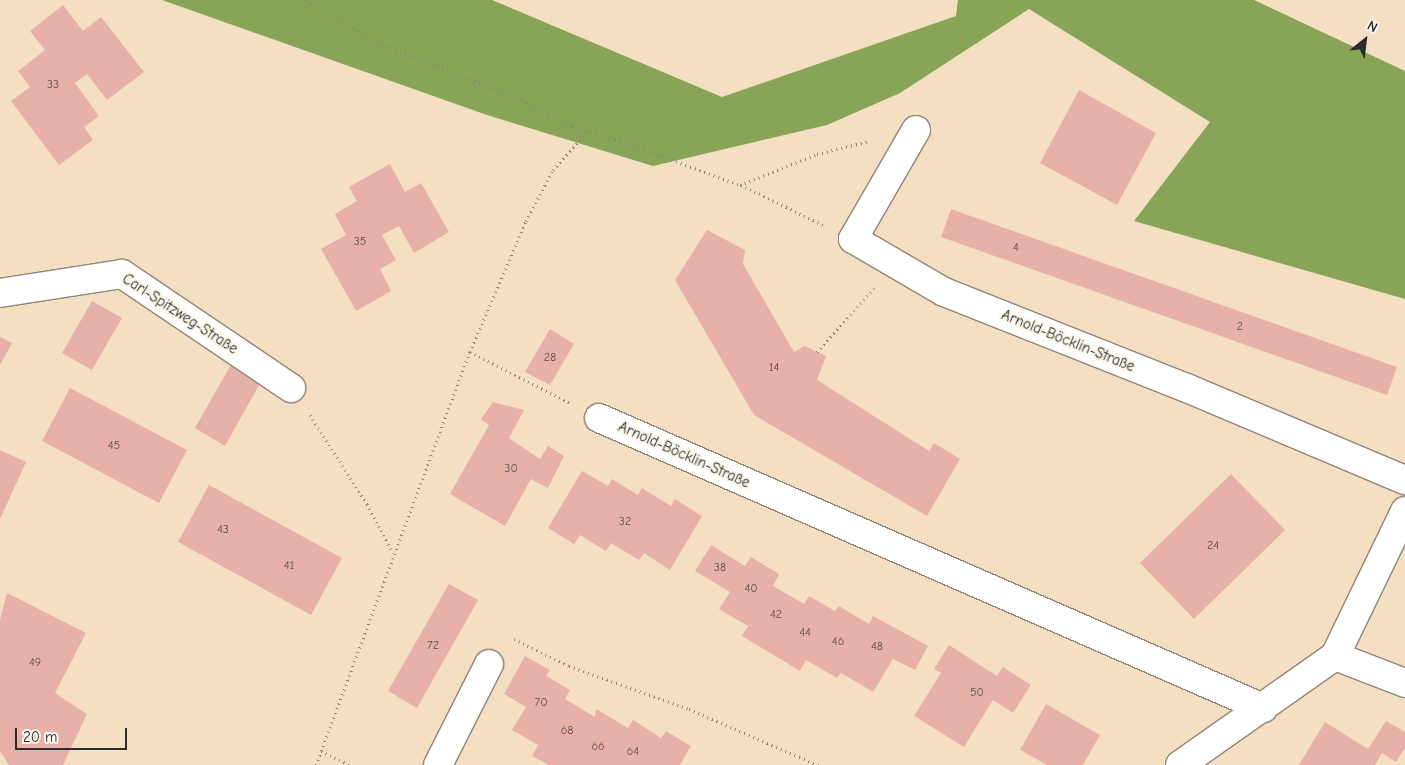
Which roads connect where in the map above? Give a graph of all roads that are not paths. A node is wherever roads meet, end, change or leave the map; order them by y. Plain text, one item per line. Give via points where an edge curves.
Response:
1 (916, 130) road end
2 (0, 293) edge
3 (292, 388) road end
4 (599, 418) road end
5 (1405, 480) edge
6 (1405, 511) edge
7 (1335, 656) junction
8 (489, 664) dead end
9 (1405, 683) edge
10 (1263, 708) junction
11 (438, 765) edge
12 (1180, 765) edge

1 - 5 street, Arnold-Böcklin-Straße via 853,239 944,292 1187,388
2 - 3 street, Carl-Spitzweg-Straße via 122,274
4 - 10 street, Arnold-Böcklin-Straße
6 - 7 street
7 - 9 street
7 - 10 street
8 - 11 street
10 - 12 street

